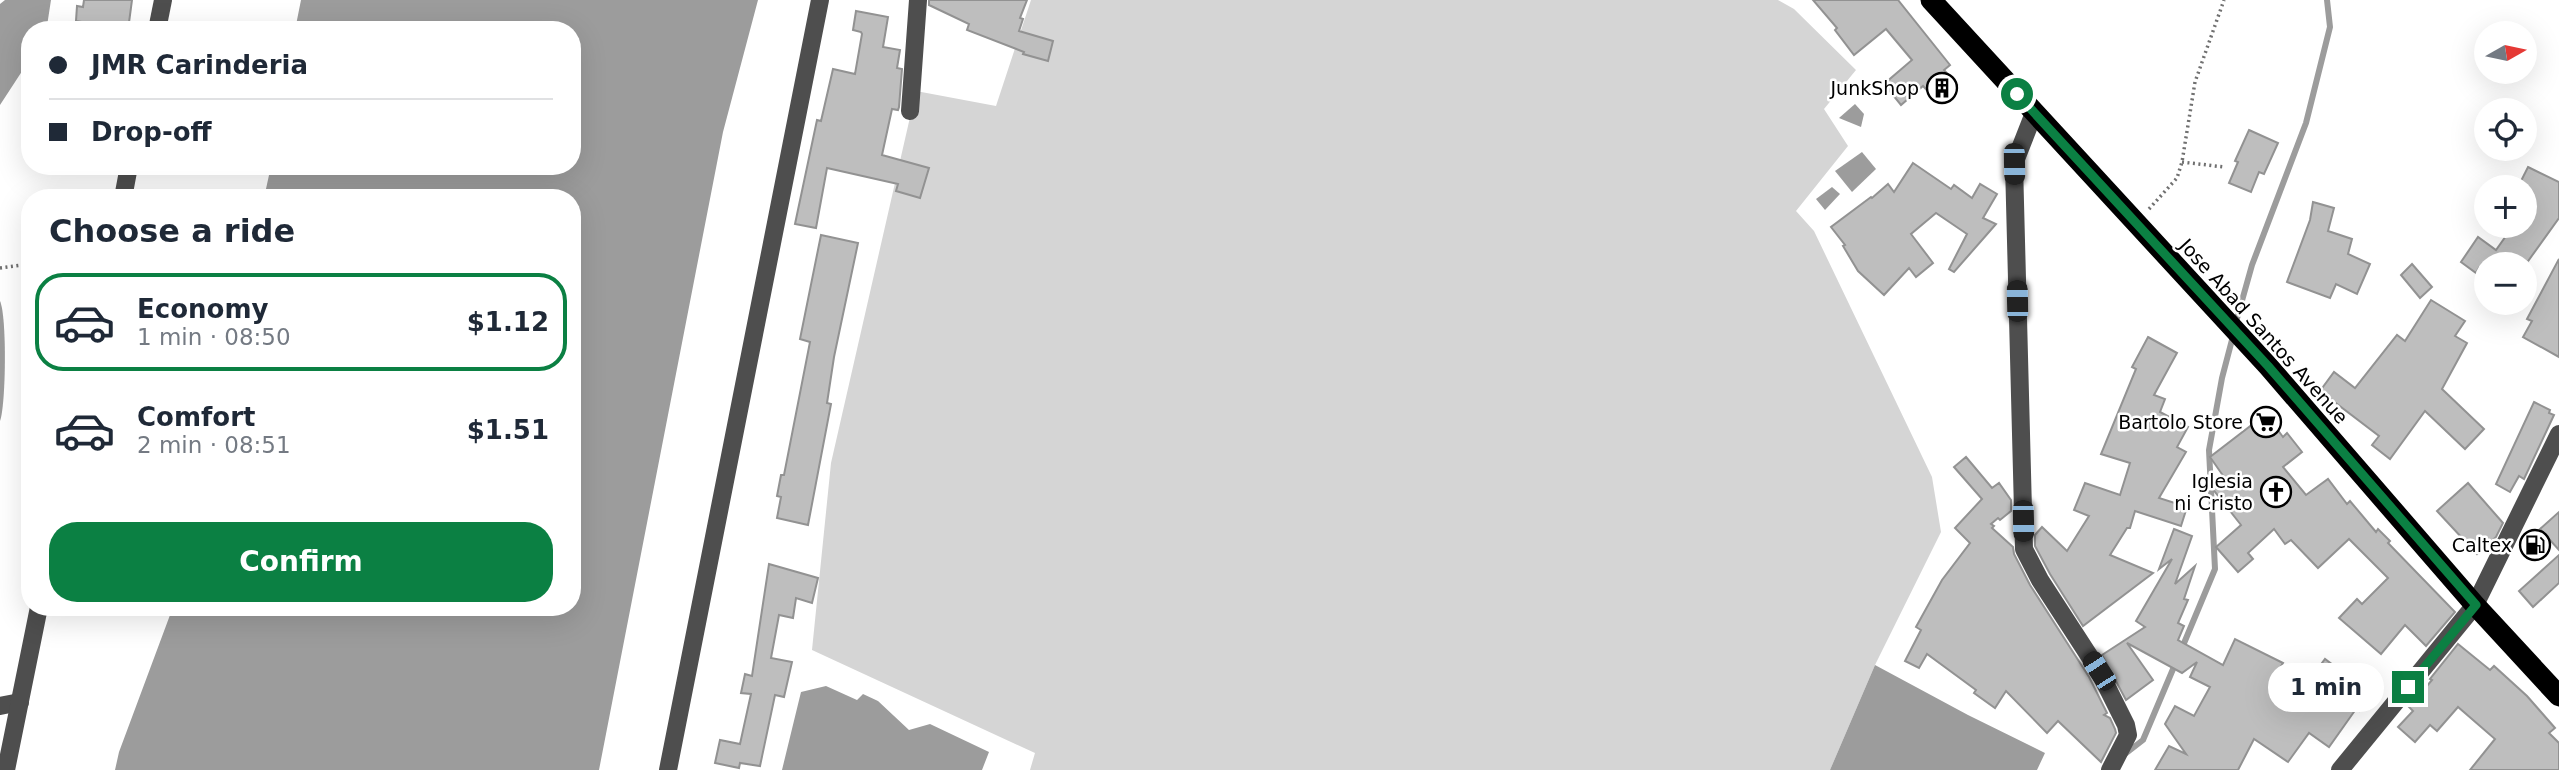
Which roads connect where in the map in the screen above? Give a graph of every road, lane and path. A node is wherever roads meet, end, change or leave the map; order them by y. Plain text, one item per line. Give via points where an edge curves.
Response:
1 (163, 0) edge
2 (820, 0) edge
3 (918, 0) edge
4 (1931, 0) edge
5 (2224, 0) edge
6 (159, 21) edge
7 (910, 111) dead end
8 (2034, 113) junction
9 (2182, 162) junction
10 (2224, 167) dead end
11 (2136, 223) junction
12 (21, 265) edge
13 (0, 268) edge
14 (2559, 434) edge
15 (2476, 605) junction
16 (37, 616) edge
17 (2559, 696) edge
18 (20, 702) junction
19 (0, 706) edge
20 (6, 770) edge
21 (668, 770) edge
22 (2110, 770) edge
23 (2340, 770) edge

1 - 6 street
2 - 21 street
3 - 7 street
4 - 8 highway, Jose Abad Santos Avenue
5 - 9 path via 2195,82
8 - 11 highway, Jose Abad Santos Avenue
8 - 22 street via 2014,164 2024,549 2099,671 2126,725 2128,735
9 - 10 path
9 - 11 path via 2177,178
11 - 15 highway, Jose Abad Santos Avenue via 2268,366
12 - 13 path
14 - 15 street
15 - 17 highway, Jose Abad Santos Avenue
15 - 23 street
16 - 18 street
18 - 19 street
18 - 20 street

